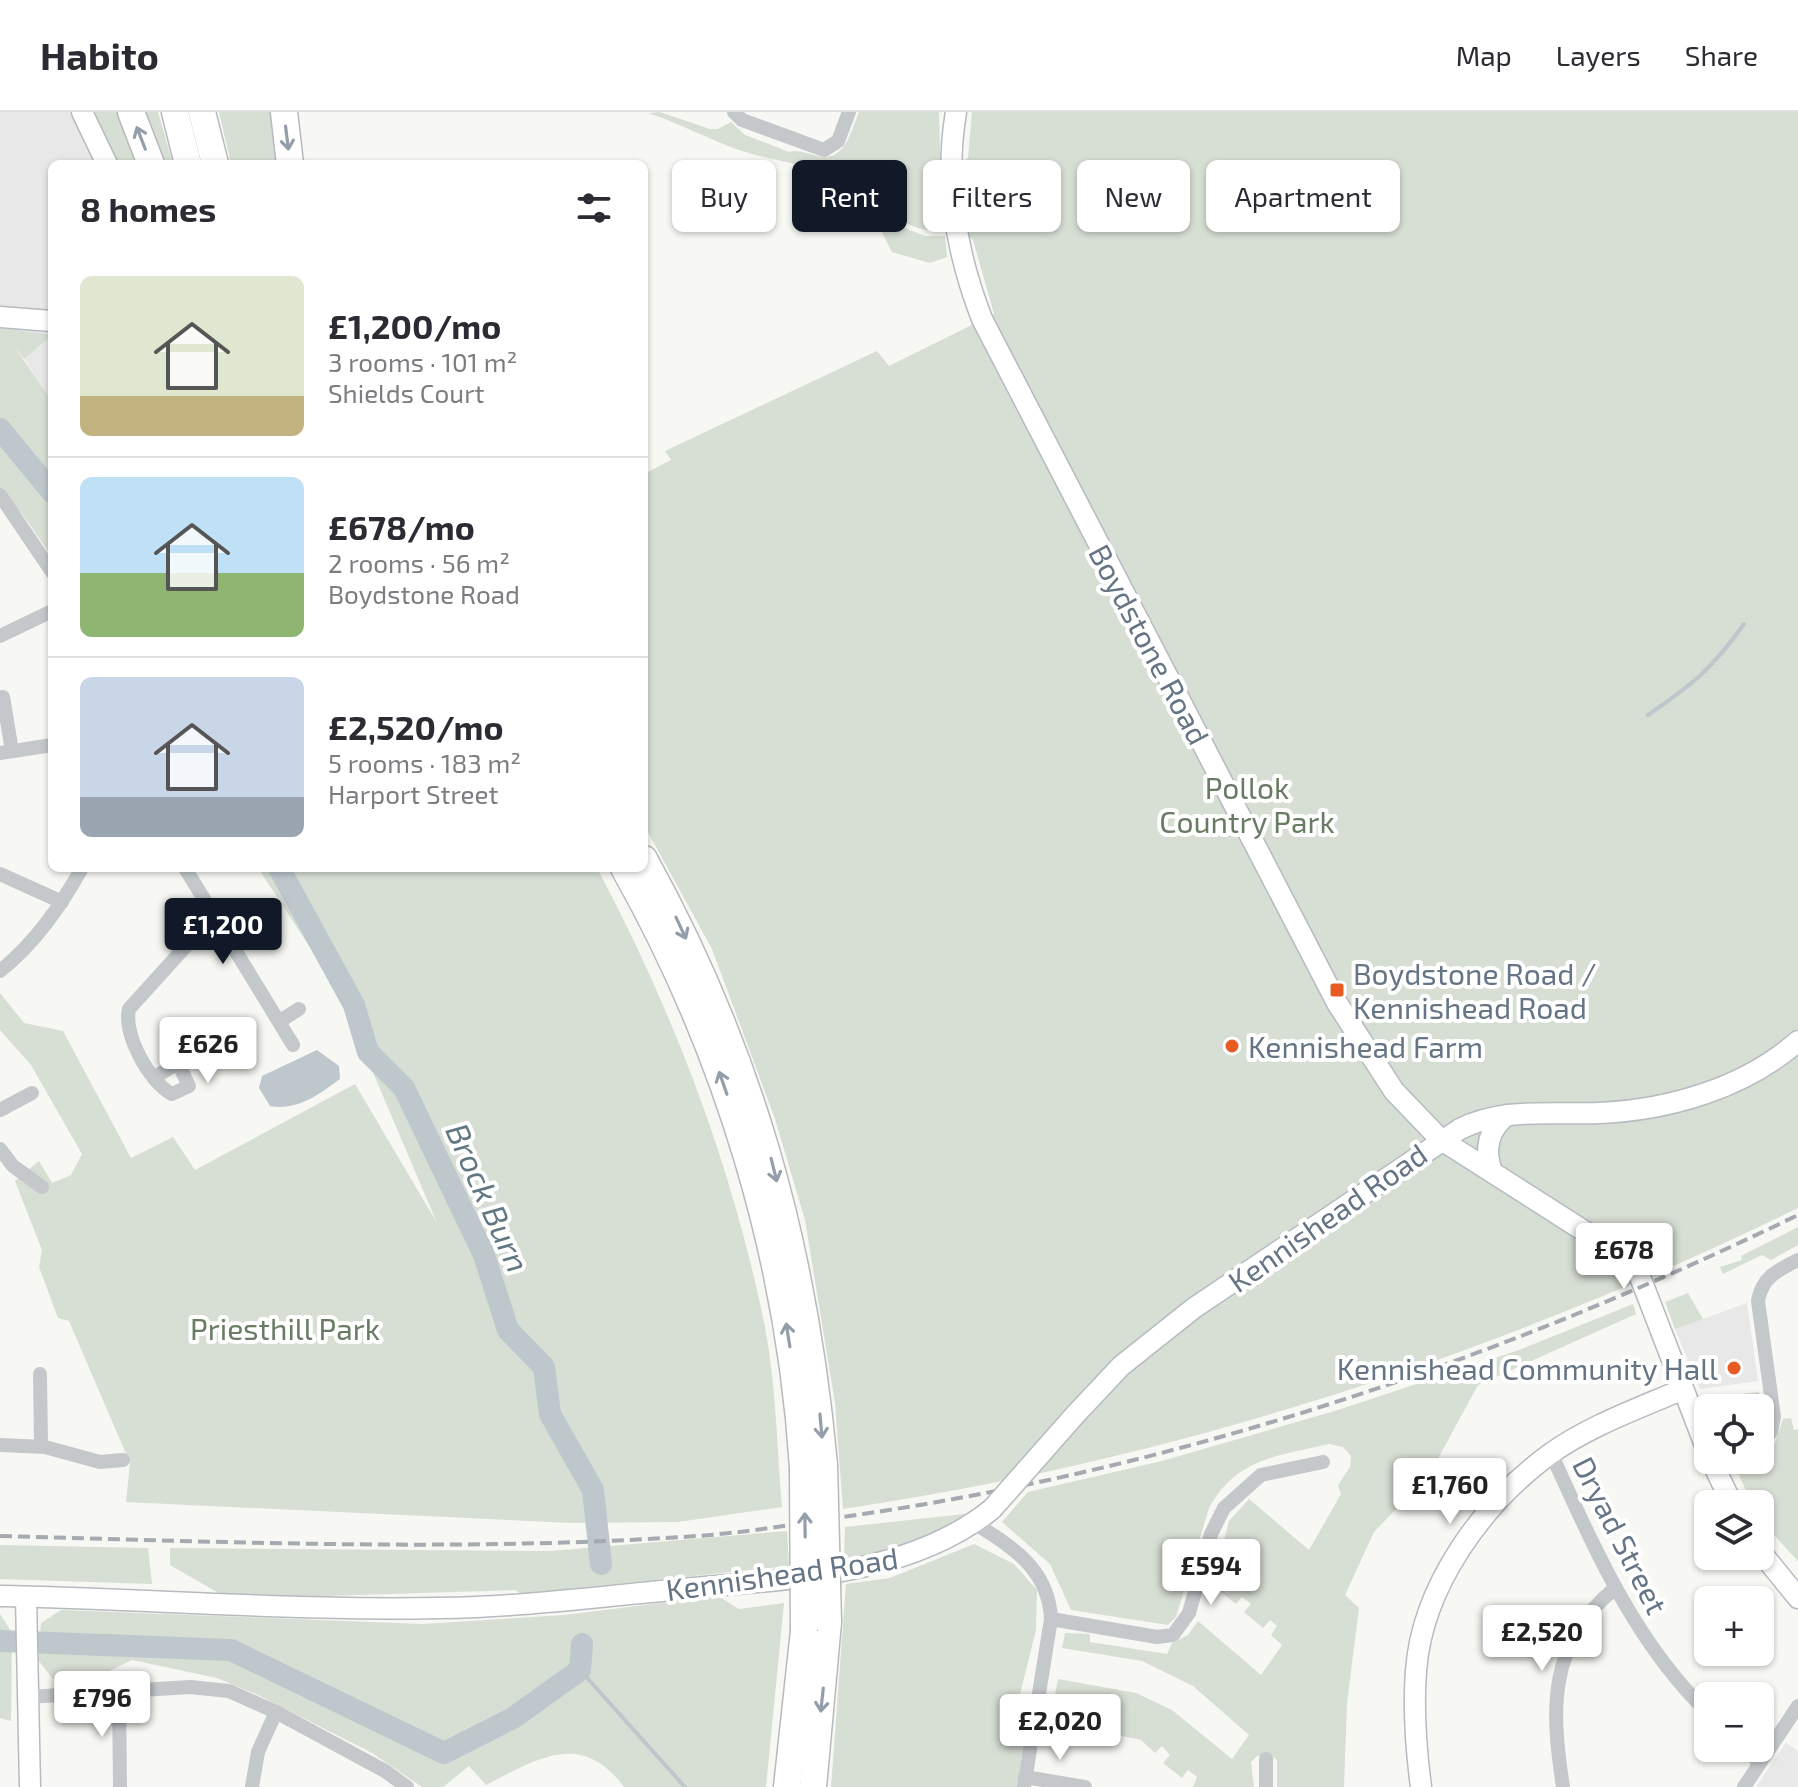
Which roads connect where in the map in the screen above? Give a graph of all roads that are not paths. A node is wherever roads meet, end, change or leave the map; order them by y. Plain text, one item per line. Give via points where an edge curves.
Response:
1 (82, 112) edge
2 (131, 112) edge
3 (175, 112) edge
4 (202, 112) edge
5 (284, 112) edge
6 (734, 112) edge
7 (849, 112) edge
8 (956, 112) edge
9 (105, 160) edge
10 (149, 160) edge
11 (187, 160) edge
12 (214, 160) edge
13 (290, 160) edge
14 (0, 317) edge
15 (47, 317) edge
16 (0, 495) edge
17 (48, 566) edge
18 (48, 613) edge
19 (0, 636) edge
20 (3, 697) dead end
21 (48, 746) edge
22 (6, 752) edge
23 (648, 867) edge
24 (80, 872) edge
25 (187, 872) edge
26 (626, 872) edge
27 (0, 874) edge
28 (62, 902) junction
29 (214, 915) junction
30 (0, 971) edge
31 (299, 1009) dead end
32 (280, 1021) junction
33 (1798, 1041) edge
34 (293, 1045) dead end
35 (155, 1077) dead end
36 (32, 1093) dead end
37 (0, 1110) edge
38 (1507, 1115) junction
39 (1440, 1139) junction
40 (0, 1149) edge
41 (1492, 1172) junction
42 (42, 1187) dead end
43 (1798, 1260) edge
44 (40, 1374) dead end
45 (1681, 1390) junction
46 (1771, 1394) edge
47 (1694, 1418) edge
48 (0, 1445) edge
49 (41, 1446) junction
50 (1551, 1453) junction
51 (123, 1460) dead end
52 (1323, 1462) dead end
53 (814, 1466) junction
54 (974, 1523) junction
55 (1774, 1568) edge
56 (1614, 1589) junction
57 (0, 1596) edge
58 (26, 1597) junction
59 (1798, 1598) edge
60 (1051, 1619) junction
61 (816, 1626) junction
62 (119, 1692) junction
63 (28, 1697) junction
64 (1694, 1697) edge
65 (1798, 1706) edge
66 (276, 1712) junction
67 (1266, 1759) dead end
68 (1760, 1763) joint
69 (1025, 1782) edge
70 (30, 1787) edge
71 (120, 1787) edge
72 (252, 1787) edge
73 (407, 1787) edge
74 (787, 1787) edge
75 (813, 1787) edge
76 (1085, 1787) edge
77 (1266, 1787) edge
78 (1421, 1787) edge
79 (1563, 1787) edge
80 (1744, 1787) edge

1 - 9 street
10 -> 2 highway
3 - 11 highway
4 - 12 highway
5 -> 13 highway
6 - 7 street via 742,120 824,150 838,141
8 - 39 street, Boydstone Road via 956,233 967,279 998,353 1337,1003 1394,1091
14 - 15 street
16 - 17 street
18 - 19 street
20 - 22 street
21 - 22 street
23 -> 53 highway via 711,994 772,1160 800,1277 817,1387
24 - 28 street
25 - 29 street
53 -> 26 highway via 748,1158 704,1033
27 - 28 street
28 - 30 street via 24,952
29 - 32 street
29 - 35 street via 129,1009 130,1040
31 - 32 street
32 - 34 street
33 - 38 street, Kennishead Road via 1743,1079 1691,1098 1629,1111
36 - 37 street
38 - 39 street, Kennishead Road via 1478,1121
38 - 41 street via 1490,1136 1487,1159
39 - 41 street, Boydstone Road
39 - 54 street, Kennishead Road, bridge via 1141,1348
40 - 42 street
41 - 45 street, Boydstone Road via 1637,1269
43 - 46 street via 1776,1271 1760,1289
44 - 49 street
45 - 47 street, Boydstone Road
45 - 50 street
48 - 49 street
49 - 51 street via 100,1462
50 - 56 street, Dryad Street
50 - 78 street via 1508,1489 1479,1523 1454,1561 1424,1631 1415,1712
52 - 60 street via 1261,1475 1224,1508 1211,1534 1189,1613 1173,1635 1157,1637
53 - 61 highway, bridge
54 - 58 street, Kennishead Road via 927,1550 847,1568 480,1607
54 - 60 street via 1033,1566 1043,1582
55 - 59 street
56 - 64 street, Dryad Street via 1649,1646
56 - 79 street via 1585,1620 1564,1661 1554,1715
57 - 58 street, Kennishead Road
58 - 63 street
60 - 69 street
61 - 74 highway
61 -> 75 highway
62 - 63 street
62 - 66 street via 207,1687
62 - 71 street
63 - 70 street
65 - 68 street
66 - 72 street via 258,1752
66 - 73 street
67 - 77 street
68 - 80 street
69 - 76 street

